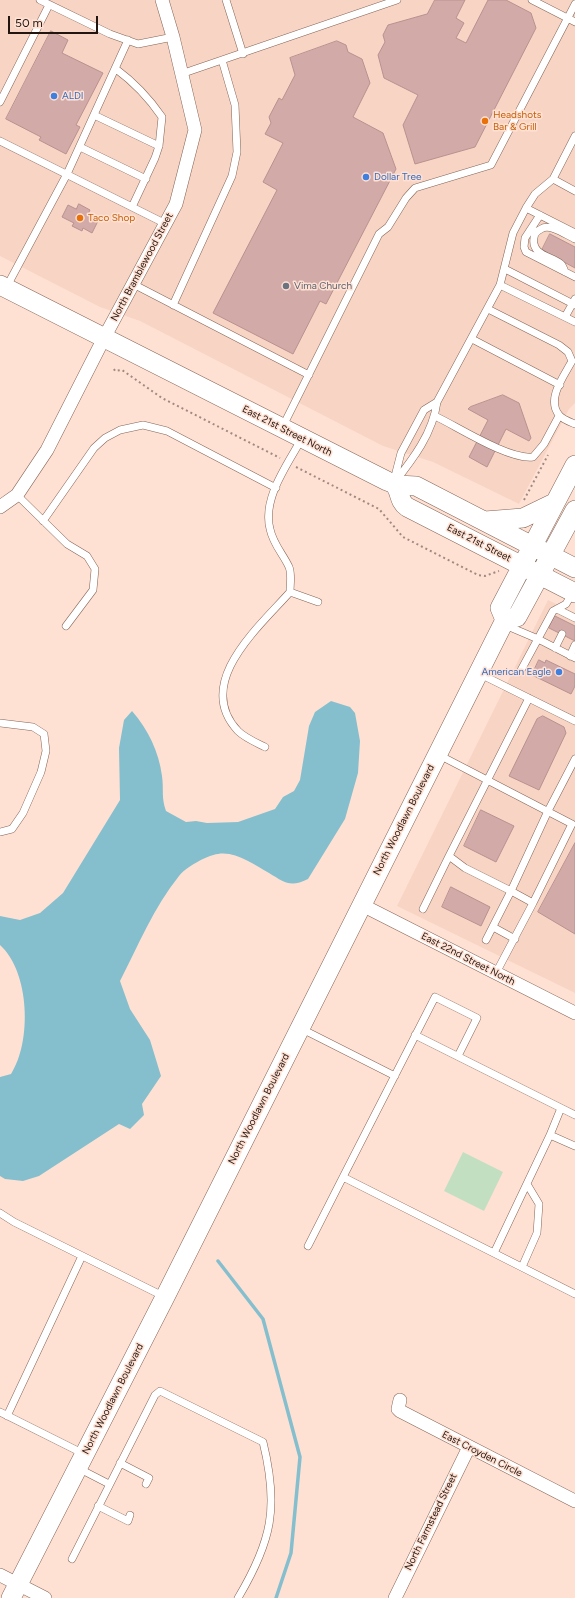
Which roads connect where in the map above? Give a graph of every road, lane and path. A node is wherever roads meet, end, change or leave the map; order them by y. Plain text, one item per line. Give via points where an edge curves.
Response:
1 (40, 0) edge
2 (162, 0) edge
3 (226, 0) edge
4 (397, 0) edge
5 (532, 0) edge
6 (575, 4) edge
7 (49, 5) junction
8 (568, 18) junction
9 (575, 22) edge
10 (173, 37) junction
11 (128, 40) junction
12 (243, 54) junction
13 (222, 60) junction
14 (116, 68) junction
15 (181, 74) junction
16 (0, 102) edge
17 (94, 115) junction
18 (575, 136) edge
19 (0, 141) edge
20 (159, 146) junction
21 (80, 147) junction
22 (67, 174) junction
23 (146, 179) junction
24 (553, 179) junction
25 (575, 191) edge
26 (132, 207) junction
27 (526, 208) junction
28 (540, 215) junction
29 (166, 224) junction
30 (575, 233) edge
31 (575, 239) edge
32 (505, 269) junction
33 (565, 272) junction
34 (575, 277) edge
35 (133, 284) junction
36 (500, 284) junction
37 (3, 287) edge
38 (574, 303) edge
39 (173, 305) junction
40 (488, 309) junction
41 (565, 317) junction
42 (575, 322) edge
43 (104, 338) junction
44 (472, 339) junction
45 (114, 369) dead end
46 (309, 374) junction
47 (560, 385) junction
48 (437, 402) junction
49 (435, 416) junction
50 (559, 416) junction
51 (575, 424) edge
52 (282, 428) junction
53 (302, 438) junction
54 (549, 454) dead end
55 (283, 460) dead end
56 (575, 465) edge
57 (297, 467) dead end
58 (394, 484) junction
59 (276, 488) junction
60 (17, 495) junction
61 (524, 501) dead end
62 (554, 503) junction
63 (0, 507) edge
64 (575, 510) edge
65 (43, 521) junction
66 (482, 521) junction
67 (532, 547) junction
68 (550, 556) junction
69 (522, 566) junction
70 (575, 568) edge
71 (502, 570) dead end
72 (540, 575) junction
73 (290, 592) junction
74 (574, 592) edge
75 (318, 602) dead end
76 (557, 609) junction
77 (571, 619) edge
78 (504, 622) junction
79 (66, 626) dead end
80 (562, 634) dead end
81 (538, 639) junction
82 (575, 646) edge
83 (555, 648) junction
84 (573, 657) edge
85 (520, 672) dead end
86 (478, 673) junction
87 (529, 698) junction
88 (575, 721) edge
89 (0, 723) edge
90 (265, 747) dead end
91 (437, 754) junction
92 (575, 759) edge
93 (488, 780) junction
94 (548, 811) junction
95 (573, 824) edge
96 (0, 832) edge
97 (449, 856) junction
98 (511, 891) junction
99 (533, 903) junction
100 (362, 905) junction
101 (423, 909) dead end
102 (493, 927) junction
103 (514, 939) junction
104 (486, 940) dead end
105 (496, 973) junction
106 (575, 1012) edge
107 (300, 1028) junction
108 (415, 1035) junction
109 (458, 1056) junction
110 (394, 1076) junction
111 (561, 1108) junction
112 (575, 1115) edge
113 (550, 1135) junction
114 (575, 1146) edge
115 (343, 1177) junction
116 (527, 1184) junction
117 (0, 1214) edge
118 (308, 1246) dead end
119 (494, 1253) junction
120 (82, 1256) junction
121 (522, 1267) junction
122 (575, 1294) edge
123 (165, 1297) junction
124 (400, 1400) dead end
125 (3, 1414) edge
126 (469, 1447) junction
127 (81, 1461) junction
128 (120, 1463) junction
129 (109, 1484) junction
130 (146, 1484) dead end
131 (575, 1502) edge
132 (98, 1506) junction
133 (130, 1515) dead end
134 (72, 1560) dead end
135 (0, 1575) edge
136 (14, 1591) edge
137 (45, 1598) edge
138 (238, 1598) edge
139 (395, 1598) edge

1 - 7 lane
2 - 10 street, North Bramblewood Street
3 - 12 lane
4 - 12 lane
5 - 8 lane
6 - 8 lane
7 - 11 lane
7 - 16 lane
8 - 9 lane
8 - 46 lane via 491,165 415,188 388,227 379,234
10 - 11 lane via 138,44
10 - 15 street, North Bramblewood Street
11 - 14 lane
12 - 13 lane
13 - 15 lane
13 - 39 lane via 235,105 237,152 232,176
14 - 17 lane
14 - 20 lane via 151,100 162,117
15 - 29 street, North Bramblewood Street via 195,130 176,204
17 - 20 lane
17 - 21 lane
18 - 24 lane
19 - 22 lane
20 - 23 lane
21 - 22 lane
21 - 23 lane
22 - 26 lane
22 - 37 lane
23 - 26 lane
24 - 25 lane
24 - 27 lane via 535,194
26 - 29 lane
27 - 28 lane
27 - 32 lane via 513,233
28 - 30 lane
28 - 33 lane via 525,238 526,252
29 - 35 street, North Bramblewood Street
31 - 33 lane via 544,227 534,236 533,243 536,249 561,264
32 - 36 lane
32 - 38 lane
33 - 34 lane
35 - 39 lane
35 - 43 street, North Bramblewood Street
36 - 40 lane
36 - 41 lane
37 - 43 main road, East 21st Street North
38 - 41 lane
39 - 46 lane
40 - 44 lane
40 - 47 lane via 568,352 572,361
41 - 42 lane
43 - 52 main road, East 21st Street North
43 - 60 street, North Bramblewood Street via 47,450
44 - 47 lane
44 - 48 lane
45 - 55 path via 122,370 162,398
46 - 52 lane
47 - 50 lane via 554,396 554,406
48 - 49 lane
48 - 58 lane via 424,410 401,453
49 - 50 lane via 510,454 525,458 533,458
49 - 58 lane via 415,457
50 - 51 lane
52 - 53 main road, East 21st Street North
53 - 58 main road, East 21st Street North
53 - 59 lane
54 - 61 path
56 - 62 main road
57 - 71 path via 379,510 403,537 440,556 478,575 485,576
58 - 66 main road, East 21st Street North via 416,486
58 - 69 main road, East 21st Street via 399,492 400,501 407,507
59 - 65 lane via 166,431 143,425 120,430 94,448
59 - 73 lane via 270,507 269,529 290,569
60 - 63 street, North Bramblewood Street
60 - 65 lane
62 - 66 main road via 523,518
62 - 67 main road
64 - 68 main road
65 - 79 lane via 66,544 87,556 95,569 92,590
66 - 67 main road, East 21st Street North
67 - 68 main road, East 21st Street North
67 - 69 main road
68 - 70 main road, East 21st Street North
68 - 72 main road
69 - 72 main road, East 21st Street
69 - 78 main road via 500,608
72 - 74 main road, East 21st Street
72 - 78 main road via 517,617
73 - 75 lane
73 - 90 lane via 236,654 226,674 222,700 228,717 239,732
74 - 76 lane via 566,604
76 - 77 lane
76 - 81 lane via 553,611
78 - 81 lane
78 - 86 main road, North Woodlawn Boulevard
80 - 83 lane
81 - 83 lane
81 - 85 lane
82 - 84 lane
83 - 84 lane
86 - 87 lane
86 - 91 main road, North Woodlawn Boulevard
87 - 88 lane
87 - 93 lane
89 - 96 lane via 33,727 44,734 46,750 41,772 23,813 12,829
91 - 93 lane
91 - 100 main road, North Woodlawn Boulevard
92 - 94 lane
93 - 94 lane
93 - 97 lane
94 - 95 lane
94 - 98 lane
95 - 99 lane
97 - 98 lane via 465,868
97 - 101 lane
98 - 99 lane
98 - 102 lane
99 - 103 lane
100 - 105 street, East 22nd Street North
100 - 107 main road, North Woodlawn Boulevard
102 - 103 lane
102 - 104 lane
103 - 105 lane
105 - 106 street, East 22nd Street North
107 - 110 lane
107 - 123 main road, North Woodlawn Boulevard
108 - 109 lane
108 - 109 lane via 435,997 477,1018
108 - 110 lane
109 - 111 lane
110 - 115 lane
111 - 112 lane
111 - 113 lane
113 - 114 lane
113 - 116 lane
115 - 118 lane
115 - 119 lane
116 - 119 lane
116 - 121 lane via 538,1204 537,1233
117 - 120 lane
119 - 121 lane
120 - 123 lane
120 - 125 lane
121 - 122 lane
123 - 127 main road, North Woodlawn Boulevard
124 - 126 street, East Croyden Circle via 400,1411
125 - 127 lane
126 - 131 street, East Croyden Circle
126 - 139 street, North Farmstead Street
127 - 129 lane
127 - 136 main road, North Woodlawn Boulevard
128 - 129 lane
128 - 130 lane via 149,1478
128 - 138 lane via 155,1395 160,1392 262,1442 269,1466 272,1500 269,1533 265,1548
129 - 132 lane
132 - 133 lane via 128,1521
132 - 134 lane
135 - 136 street
136 - 137 street

